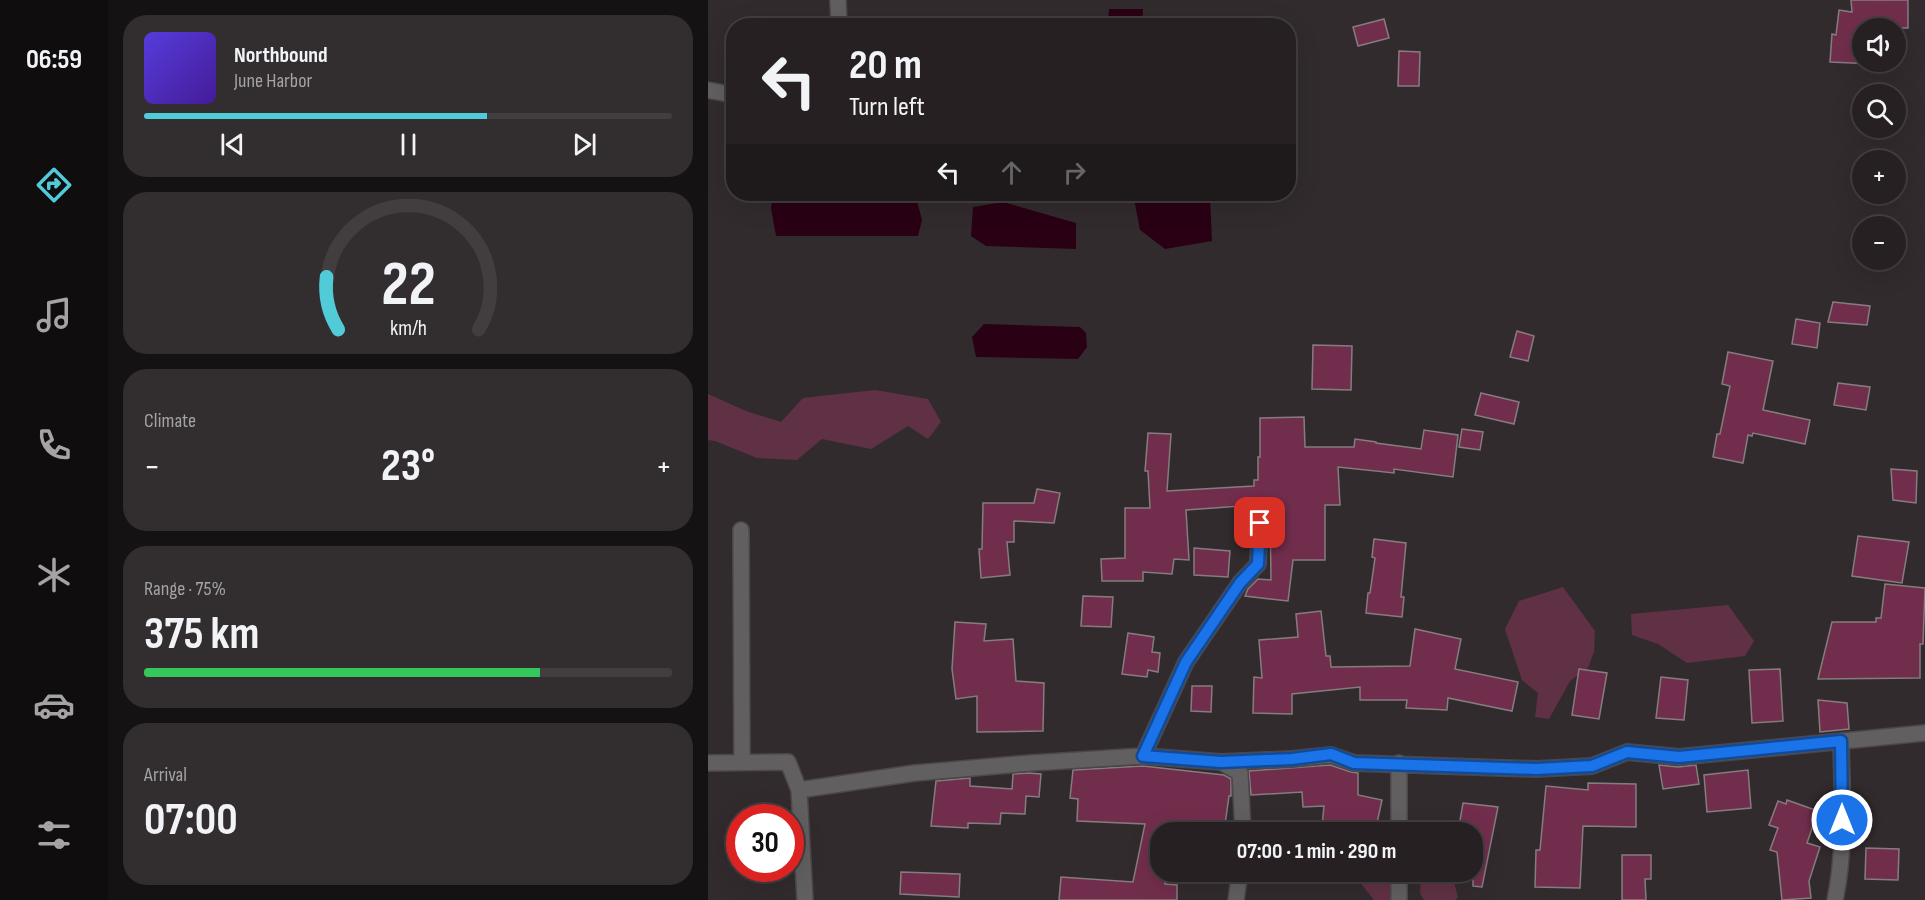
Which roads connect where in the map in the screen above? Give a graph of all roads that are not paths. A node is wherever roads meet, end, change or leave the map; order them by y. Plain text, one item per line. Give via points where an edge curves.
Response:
1 (838, 0) edge
2 (839, 18) edge
3 (708, 90) edge
4 (726, 93) edge
5 (1260, 523) dead end
6 (741, 530) dead end
7 (1925, 733) edge
8 (1841, 741) junction
9 (1143, 756) junction
10 (742, 761) junction
11 (1221, 762) junction
12 (708, 763) edge
13 (1399, 763) junction
14 (799, 790) junction
15 (1242, 822) edge
16 (1399, 822) edge
17 (1239, 882) edge
18 (1399, 882) edge
19 (805, 900) edge
20 (1236, 900) edge
21 (1399, 900) edge
22 (1835, 900) edge

1 - 2 street
3 - 4 street
5 - 9 street via 1258,564 1240,583 1186,662
6 - 10 street
7 - 8 street
8 - 13 street via 1679,757 1627,752 1592,766 1536,769
8 - 22 street via 1842,839
9 - 11 street
9 - 14 street via 915,773
10 - 12 street
10 - 14 street via 788,762
11 - 13 street via 1331,754 1354,763
11 - 15 street via 1240,773
13 - 16 street
14 - 19 street
17 - 20 street
18 - 21 street

